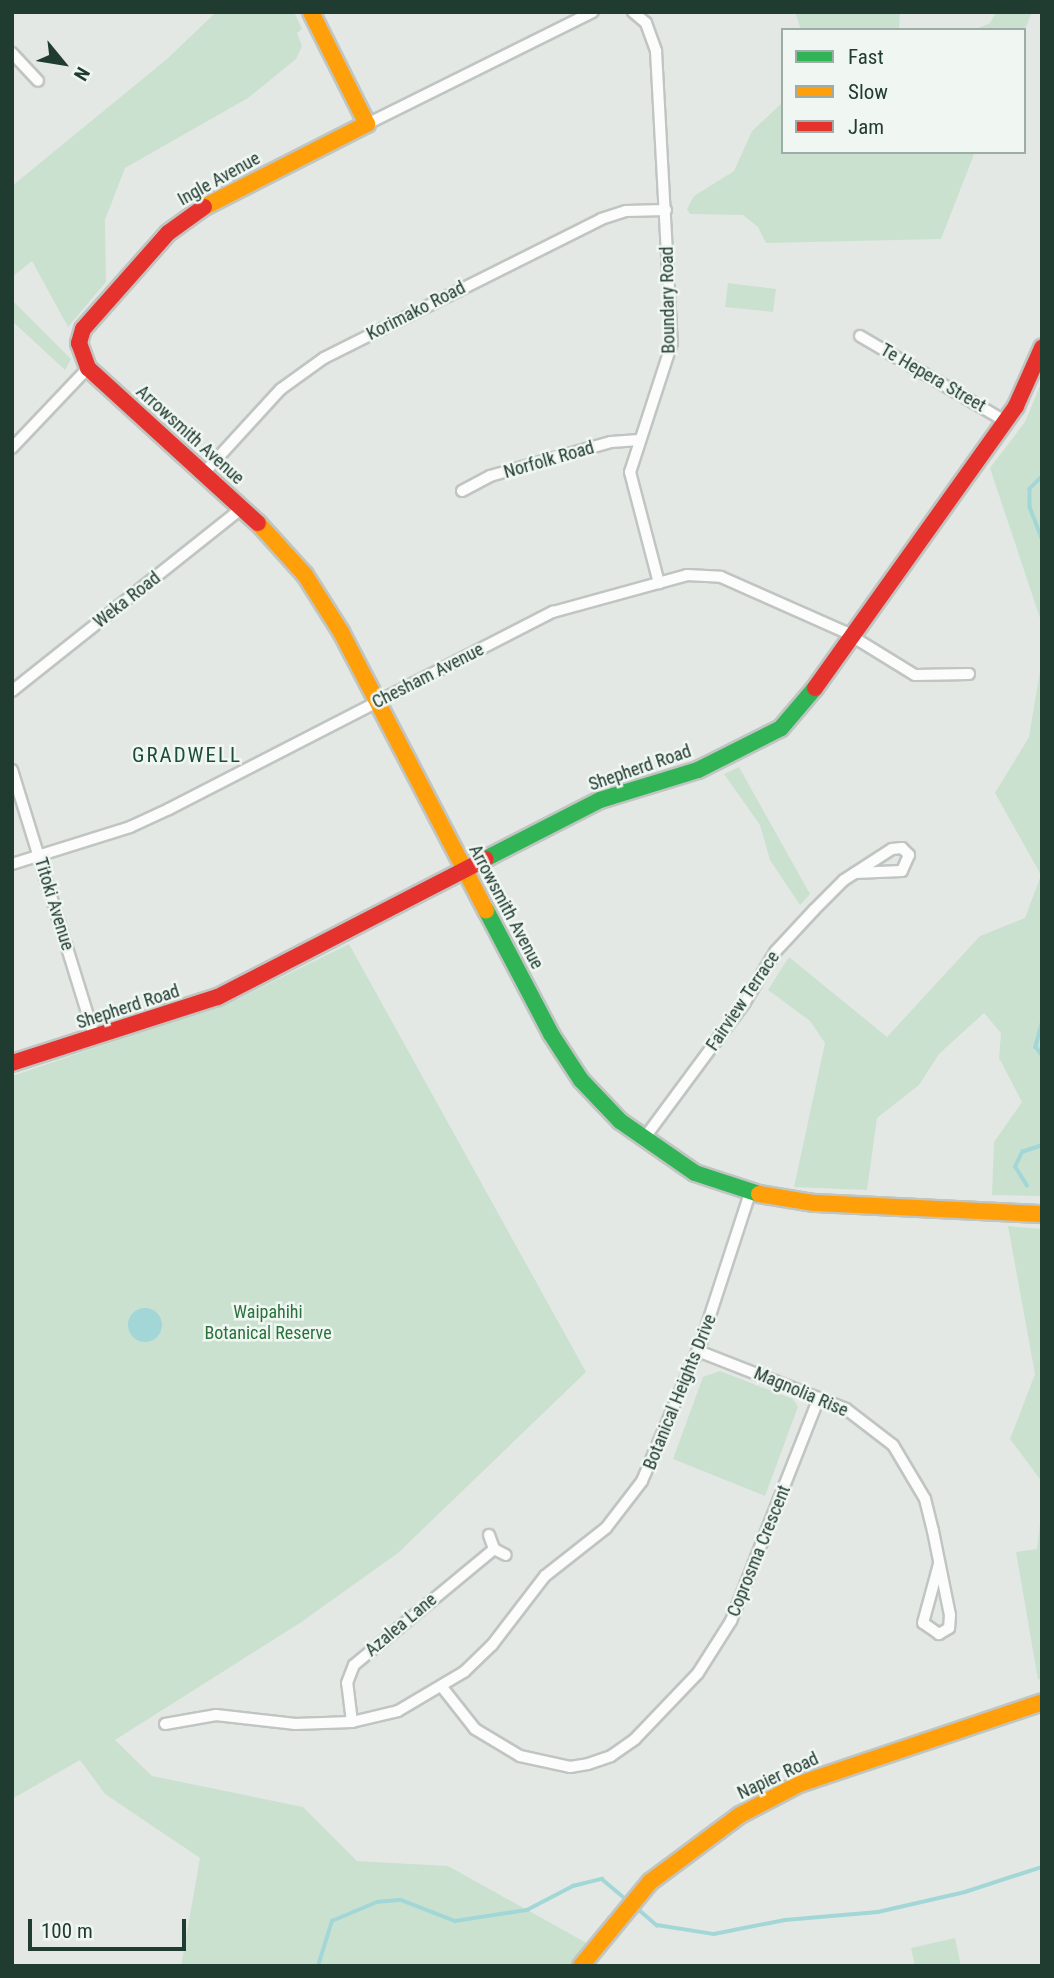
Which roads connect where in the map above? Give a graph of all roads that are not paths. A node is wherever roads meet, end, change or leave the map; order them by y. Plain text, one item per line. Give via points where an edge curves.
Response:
1 (311, 12) edge
2 (593, 12) edge
3 (635, 13) edge
4 (12, 53) edge
5 (38, 81) dead end
6 (367, 124) junction
7 (666, 210) junction
8 (860, 336) dead end
9 (1042, 348) edge
10 (88, 368) junction
11 (1006, 421) junction
12 (639, 440) junction
13 (12, 448) edge
14 (202, 474) junction
15 (462, 491) dead end
16 (242, 508) junction
17 (659, 583) junction
18 (853, 635) junction
19 (969, 674) dead end
20 (12, 691) edge
21 (378, 702) junction
22 (12, 770) edge
23 (39, 855) junction
24 (12, 864) edge
25 (464, 870) junction
26 (855, 873) dead end
27 (95, 1038) junction
28 (12, 1063) edge
29 (643, 1140) junction
30 (750, 1193) junction
31 (1042, 1214) edge
32 (698, 1351) junction
33 (819, 1398) junction
34 (489, 1535) dead end
35 (494, 1549) junction
36 (506, 1555) dead end
37 (939, 1564) junction
38 (442, 1687) junction
39 (1042, 1702) edge
40 (352, 1722) junction
41 (165, 1724) dead end
42 (581, 1966) edge

1 - 6 street
2 - 6 street
3 - 7 street, Boundary Road via 646,23 656,51
4 - 5 street
6 - 10 street, Ingle Avenue via 211,202 168,233 83,329 79,343
7 - 12 street, Boundary Road via 671,352
7 - 14 street, Korimako Road via 626,211 601,219 324,358 281,389
8 - 11 street, Te Hepera Street
9 - 11 street, Shepherd Road via 1025,391
10 - 13 street
10 - 14 street, Arrowsmith Avenue
11 - 18 street, Shepherd Road
12 - 15 street, Norfolk Road via 611,442 489,476
12 - 17 street, Boundary Road via 631,460 632,489
14 - 16 street, Arrowsmith Avenue
16 - 20 street, Weka Road
16 - 21 street, Arrowsmith Avenue via 305,575
17 - 18 street, Chesham Avenue via 687,575 721,577
17 - 21 street, Chesham Avenue via 553,612
18 - 19 street, Chesham Avenue via 915,676
18 - 25 street, Shepherd Road via 798,713 765,737 698,770 600,800
21 - 23 street, Chesham Avenue via 130,827
21 - 25 street, Arrowsmith Avenue
22 - 23 street, Titoki Avenue
23 - 24 street, Chesham Avenue
23 - 27 street, Titoki Avenue
25 - 27 street, Shepherd Road via 218,997
25 - 29 street, Arrowsmith Avenue via 565,1057 605,1105
26 - 29 street, Fairview Terrace via 775,952 746,1002
27 - 28 street, Shepherd Road
29 - 30 street, Arrowsmith Avenue via 695,1172
30 - 31 street, Arrowsmith Avenue via 814,1203
30 - 32 street, Botanical Heights Drive
32 - 33 street, Magnolia Rise
32 - 38 street, Botanical Heights Drive via 657,1456 628,1504 545,1576 492,1645
33 - 37 street, Magnolia Rise via 869,1424 907,1465 925,1499
33 - 38 street, Coprosma Crescent via 731,1621 698,1673 635,1739 611,1756 570,1767 520,1756 475,1729
34 - 35 street
35 - 36 street
35 - 40 street, Azalea Lane via 354,1665 347,1683
37 - 37 street, Magnolia Rise via 950,1615 949,1628 939,1634 923,1623
38 - 40 street, Botanical Heights Drive via 398,1711
39 - 42 street, Napier Road via 799,1784 740,1815 650,1882
40 - 41 street, Botanical Heights Drive via 295,1724 216,1715

